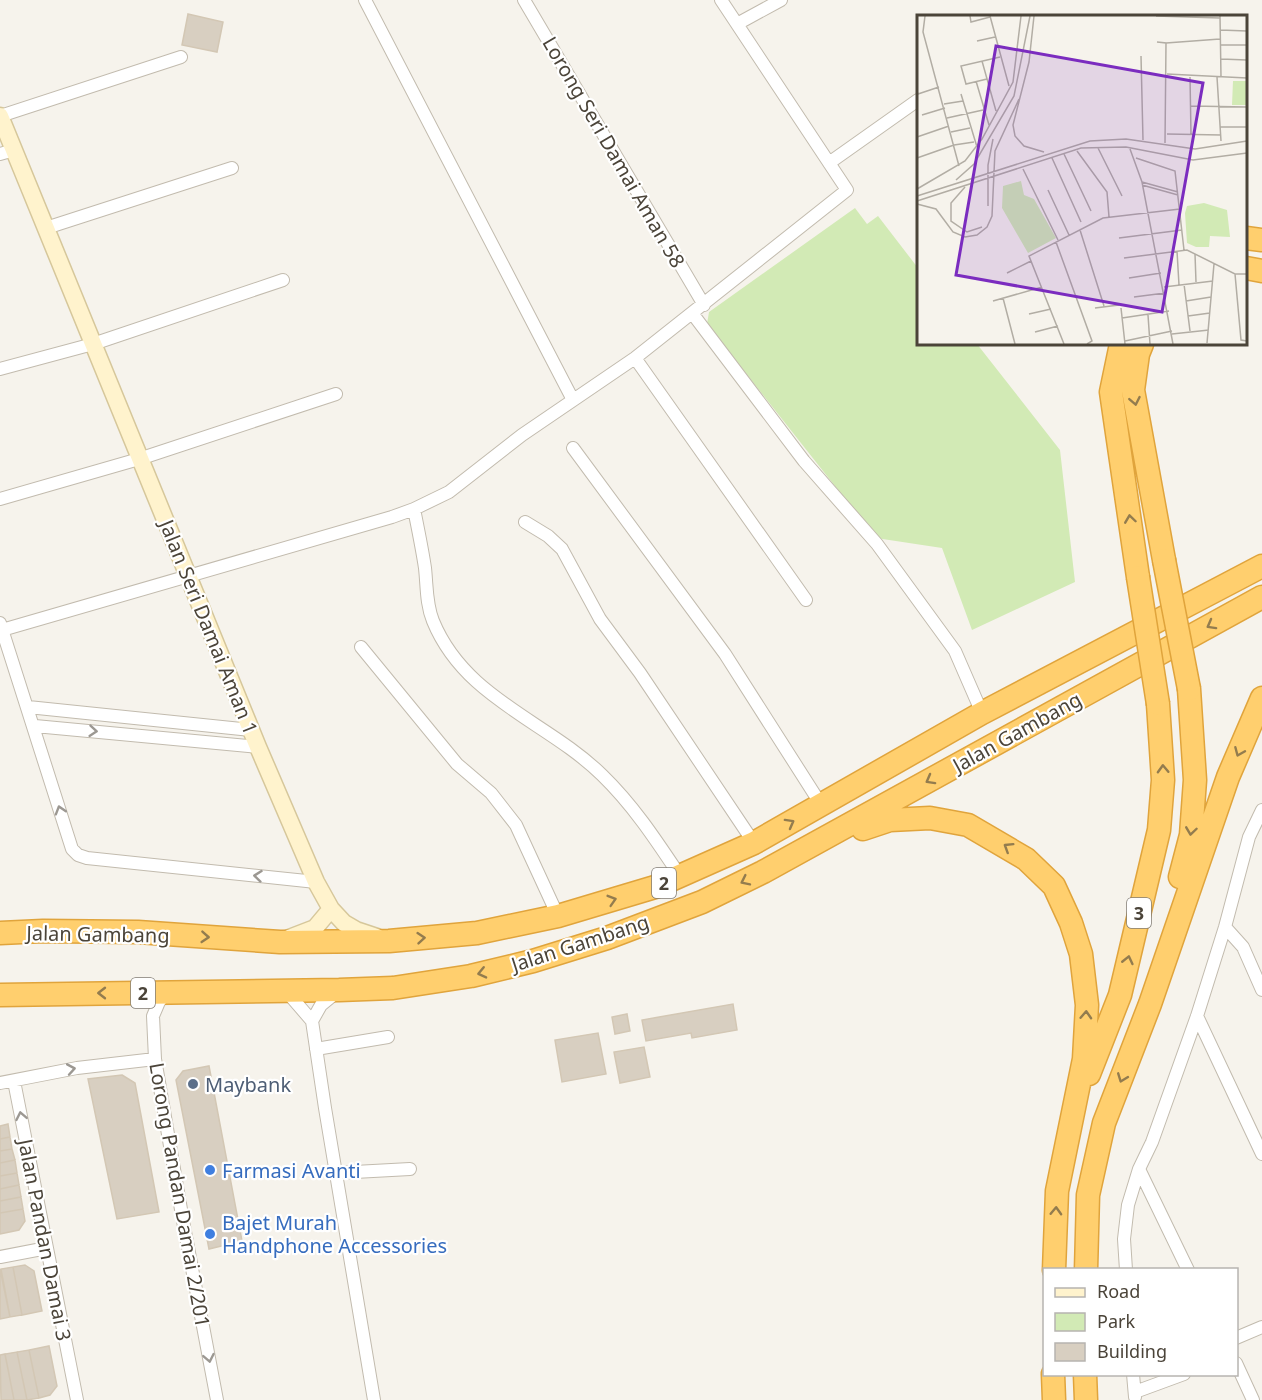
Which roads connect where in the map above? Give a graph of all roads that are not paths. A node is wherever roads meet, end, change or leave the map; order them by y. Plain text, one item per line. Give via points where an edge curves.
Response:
1 (365, 0) edge
2 (525, 0) edge
3 (722, 0) edge
4 (781, 0) edge
5 (737, 24) junction
6 (180, 57) dead end
7 (917, 101) edge
8 (0, 116) edge
9 (7, 152) edge
10 (829, 164) junction
11 (232, 168) dead end
12 (46, 228) junction
13 (1247, 238) edge
14 (1262, 240) edge
15 (1247, 268) edge
16 (1262, 271) edge
17 (283, 280) dead end
18 (704, 305) junction
19 (692, 313) junction
20 (93, 344) junction
21 (1121, 345) edge
22 (1142, 345) edge
23 (635, 358) junction
24 (0, 369) edge
25 (336, 394) dead end
26 (573, 400) junction
27 (573, 448) dead end
28 (139, 459) junction
29 (0, 499) edge
30 (414, 509) junction
31 (525, 522) dead end
32 (1260, 566) edge
33 (188, 574) junction
34 (1262, 597) edge
35 (806, 600) dead end
36 (1, 626) edge
37 (361, 646) dead end
38 (1262, 698) edge
39 (28, 706) junction
40 (982, 713) junction
41 (34, 726) junction
42 (251, 730) junction
43 (258, 747) junction
44 (822, 806) junction
45 (1262, 810) edge
46 (754, 843) junction
47 (815, 844) junction
48 (680, 876) junction
49 (316, 882) junction
50 (331, 909) junction
51 (558, 916) junction
52 (1226, 927) junction
53 (0, 933) edge
54 (389, 941) junction
55 (280, 942) junction
56 (339, 990) junction
57 (1262, 990) edge
58 (287, 992) junction
59 (166, 993) junction
60 (0, 995) edge
61 (1150, 1004) junction
62 (1197, 1016) junction
63 (312, 1021) junction
64 (388, 1037) dead end
65 (316, 1049) junction
66 (155, 1059) junction
67 (14, 1081) junction
68 (0, 1083) edge
69 (1074, 1114) junction
70 (1262, 1154) edge
71 (410, 1169) dead end
72 (1139, 1169) junction
73 (336, 1173) junction
74 (47, 1248) junction
75 (0, 1257) edge
76 (1054, 1268) edge
77 (1086, 1268) edge
78 (1126, 1268) edge
79 (1188, 1268) edge
80 (1262, 1327) edge
81 (1238, 1337) edge
82 (1238, 1367) edge
83 (1053, 1376) edge
84 (1085, 1376) edge
85 (1133, 1376) edge
86 (1180, 1376) edge
87 (1135, 1396) edge
88 (77, 1400) edge
89 (217, 1400) edge
90 (374, 1400) edge
91 (1054, 1400) edge
92 (1086, 1400) edge
93 (1253, 1400) edge

1 - 26 street
2 - 18 street, Lorong Seri Damai Aman 58
3 - 5 street
4 - 5 street
5 - 10 street
6 - 8 street
7 - 10 street
8 - 9 street, Jalan Seri Damai Aman 1
9 - 12 street, Jalan Seri Damai Aman 1
10 - 18 street via 847,190
11 - 12 street
12 - 20 street, Jalan Seri Damai Aman 1
13 - 14 highway
15 - 16 highway
17 - 20 street
18 - 19 street
19 - 23 street
19 - 40 street via 804,461 884,553 955,651
20 - 24 street
20 - 28 street, Jalan Seri Damai Aman 1
69 -> 21 highway, 3, bridge via 1120,995 1160,830 1163,780 1158,704 1111,392
22 -> 61 highway, 3, bridge via 1133,390 1189,689 1195,780 1191,835
23 - 26 street
23 - 35 street
25 - 28 street
26 - 30 street via 449,492
27 - 44 street via 724,654
28 - 29 street
28 - 33 street, Jalan Seri Damai Aman 1
30 - 33 street
30 - 48 street via 426,596 433,621 451,655 497,701 602,774 639,815
31 - 46 street via 562,549 600,620
32 - 40 highway, Jalan Gambang / 2
33 - 36 street
33 - 42 street, Jalan Seri Damai Aman 1
34 -> 47 highway, Jalan Gambang / 2
36 - 39 street
37 - 51 street via 457,764 491,793 516,825
38 -> 61 highway via 1228,777
39 - 41 street
39 - 42 street
40 - 44 highway, Jalan Gambang / 2
41 -> 43 street
49 -> 41 street via 78,855 72,849
42 - 43 street, Jalan Seri Damai Aman 1
43 - 49 street, Jalan Seri Damai Aman 1
46 -> 44 highway, Jalan Gambang / 2
45 - 52 street via 1249,837
46 - 48 highway, Jalan Gambang / 2
47 -> 56 highway, Jalan Gambang / 2 via 702,902 608,938 471,976 393,988
69 -> 47 highway via 1084,1059 1087,1005 1081,954 1054,886 1026,859 994,839 968,825 930,818 890,820
51 -> 48 highway, Jalan Gambang / 2
49 - 50 street, Jalan Seri Damai Aman 1
50 - 54 street, Jalan Seri Damai Aman 1 via 356,930
50 - 55 street via 315,928
54 -> 51 highway, Jalan Gambang / 2 via 477,933
52 - 57 street via 1243,947
52 - 62 street
53 -> 55 highway, Jalan Gambang / 2 via 138,932
54 - 55 highway, Jalan Gambang / 2
56 - 58 highway, Jalan Gambang / 2
56 - 63 street via 321,1005
58 - 59 highway, Jalan Gambang / 2
58 - 63 street
59 -> 60 highway, Jalan Gambang / 2
59 - 66 street, Lorong Pandan Damai 2/201 via 153,1016
61 -> 77 highway, 3 via 1104,1123 1088,1195
62 - 70 street
62 - 72 street
63 - 65 street
64 - 65 street
65 - 73 street
67 -> 66 street via 77,1068
66 -> 89 street, Lorong Pandan Damai 2/201
67 - 68 street
74 -> 67 street, Jalan Pandan Damai 3
76 -> 69 highway, 3 via 1057,1191
71 - 73 street
72 - 78 street via 1128,1204
72 - 79 street
73 - 90 street
74 - 75 street
74 - 88 street, Jalan Pandan Damai 3
80 - 81 street
82 - 93 street
83 - 91 highway
84 - 92 highway
85 - 87 street
86 - 87 street

